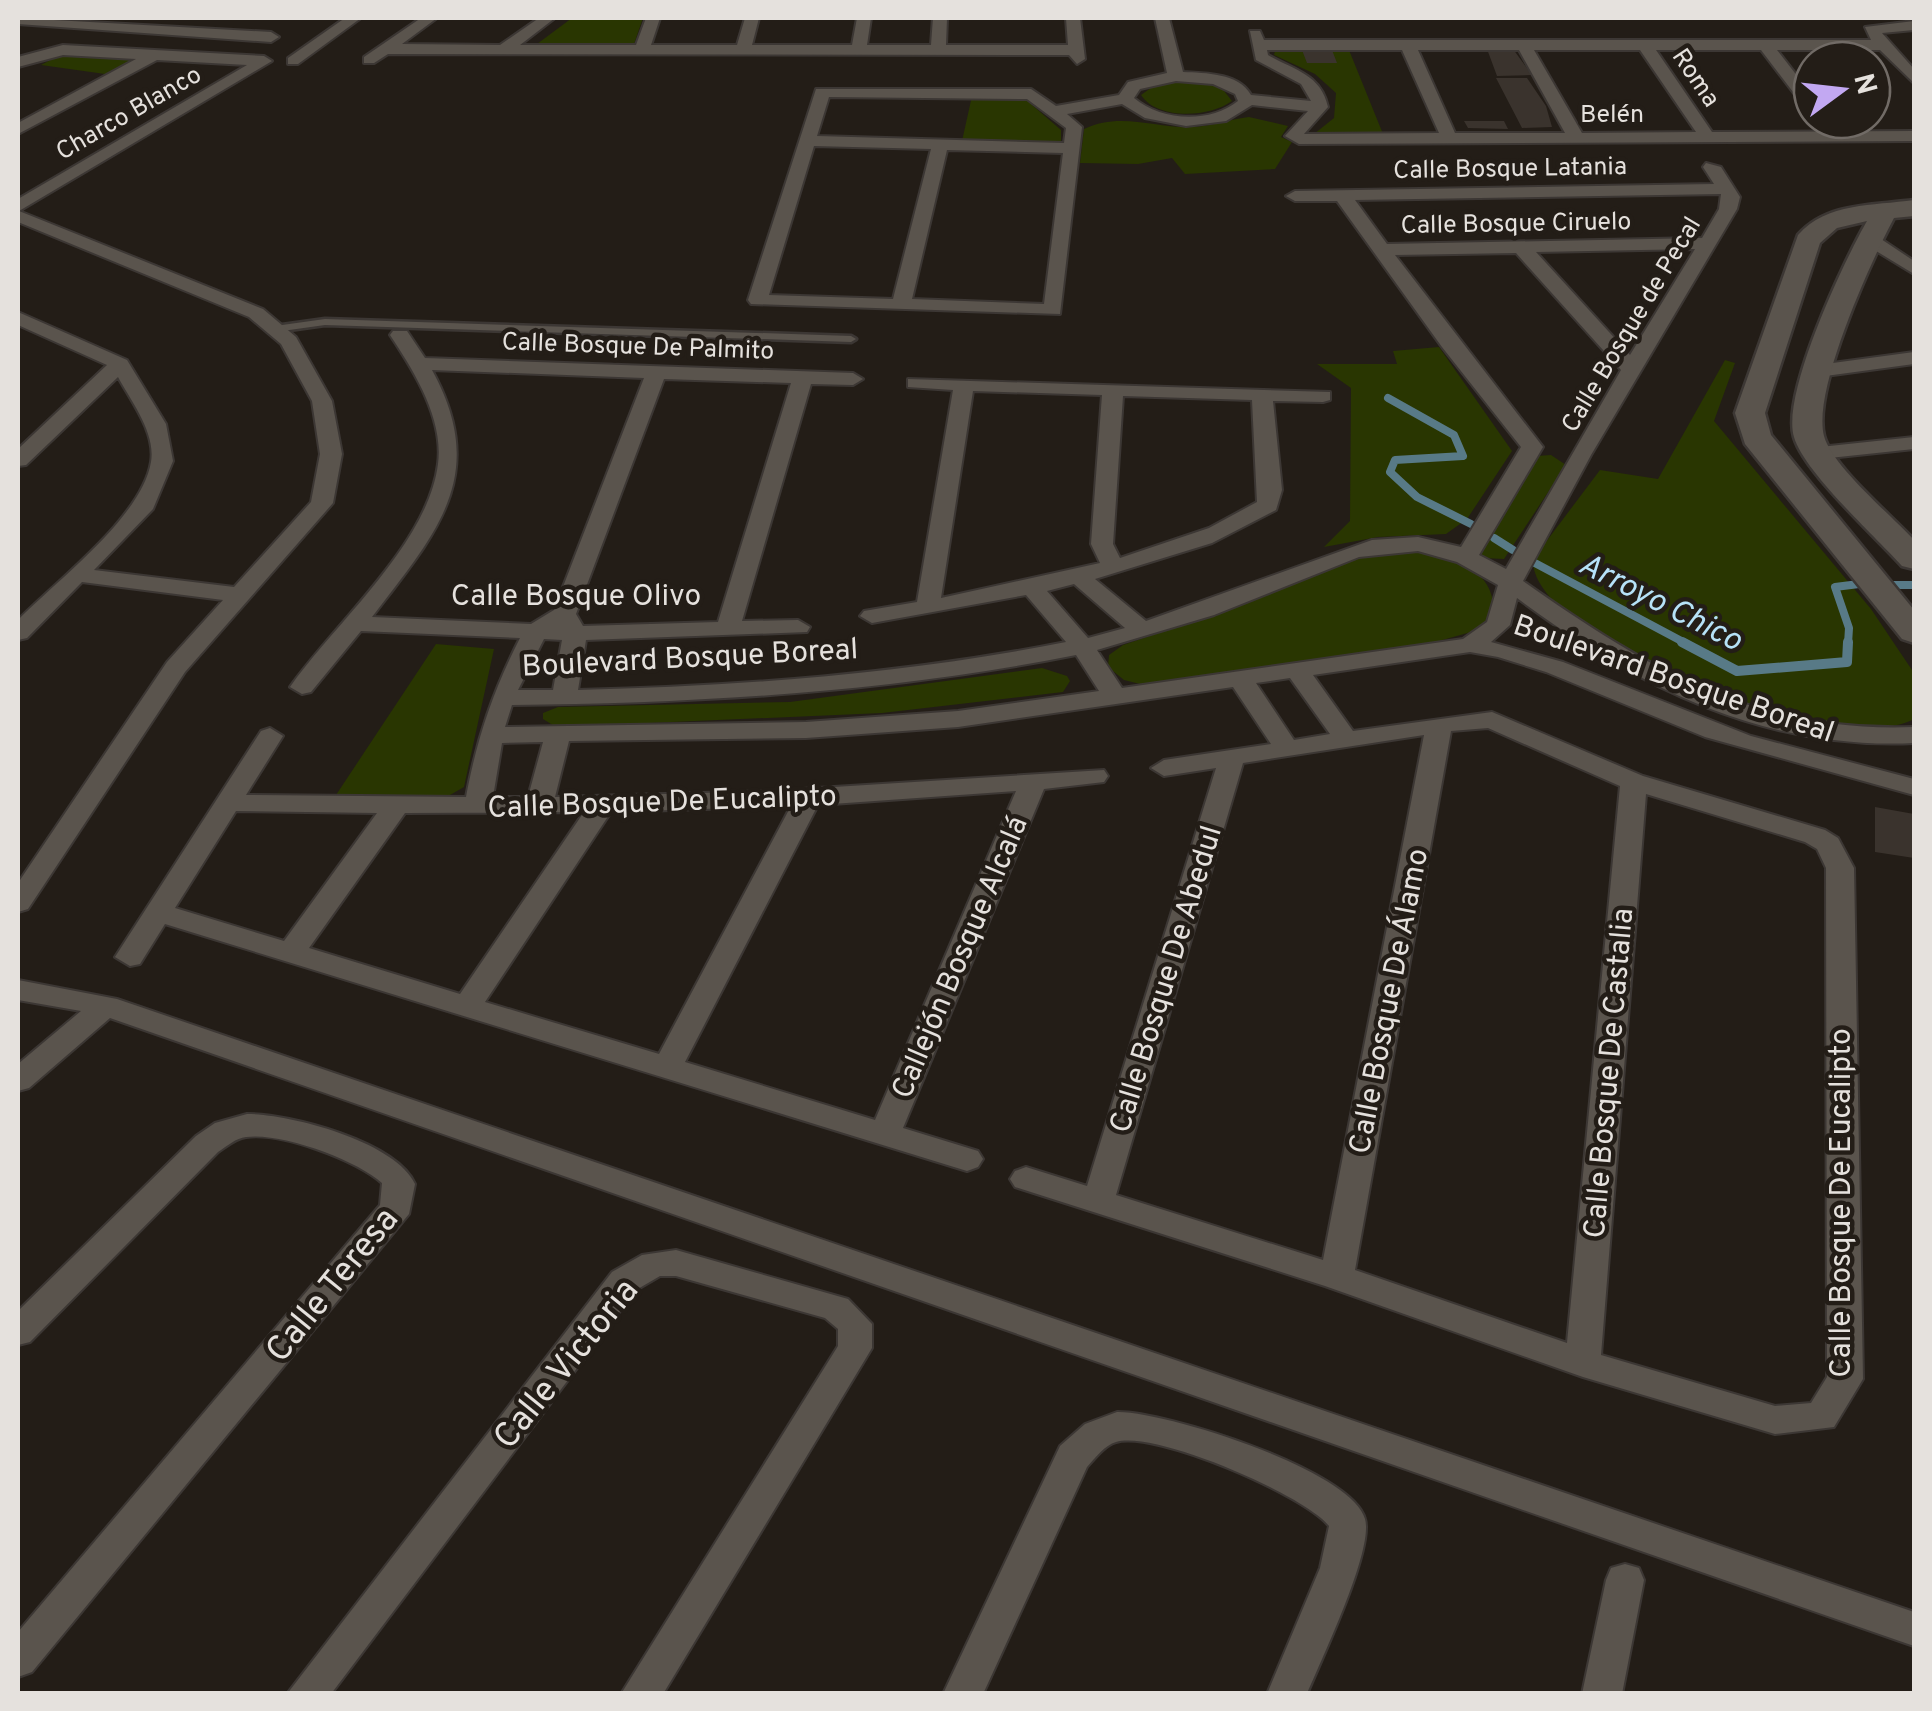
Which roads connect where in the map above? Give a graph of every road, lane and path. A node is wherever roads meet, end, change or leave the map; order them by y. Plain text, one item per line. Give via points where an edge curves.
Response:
1 (354, 18) edge
2 (430, 18) edge
3 (548, 18) edge
4 (652, 18) edge
5 (752, 18) edge
6 (864, 18) edge
7 (940, 18) edge
8 (1074, 18) edge
9 (1162, 18) edge
10 (18, 20) edge
11 (92, 22) edge
12 (205, 25) edge
13 (1914, 26) edge
14 (140, 28) junction
15 (271, 37) dead end
16 (123, 40) dead end
17 (1880, 40) edge
18 (1408, 44) junction
19 (1524, 44) junction
20 (1645, 44) junction
21 (1765, 45) junction
22 (1792, 45) edge
23 (504, 48) junction
24 (642, 48) junction
25 (744, 48) junction
26 (385, 49) junction
27 (859, 49) junction
28 (938, 49) junction
29 (156, 54) junction
30 (1892, 54) edge
31 (369, 60) dead end
32 (293, 61) dead end
33 (18, 62) edge
34 (1176, 76) junction
35 (1914, 78) edge
36 (1792, 80) edge
37 (1125, 99) junction
38 (1242, 104) junction
39 (1140, 110) junction
40 (1053, 111) junction
41 (1314, 114) junction
42 (1069, 123) junction
43 (18, 129) edge
44 (1792, 137) edge
45 (1708, 138) junction
46 (1577, 139) junction
47 (1450, 140) junction
48 (806, 142) junction
49 (940, 145) junction
50 (1072, 148) junction
51 (1712, 166) dead end
52 (1725, 189) junction
53 (1342, 195) junction
54 (1295, 196) dead end
55 (18, 206) edge
56 (18, 216) edge
57 (1889, 220) edge
58 (1707, 243) junction
59 (1521, 247) junction
60 (1385, 250) junction
61 (1914, 269) edge
62 (901, 305) junction
63 (18, 318) edge
64 (276, 329) junction
65 (400, 335) dead end
66 (851, 339) dead end
67 (1914, 358) edge
68 (120, 364) junction
69 (421, 364) junction
70 (1630, 366) junction
71 (1818, 371) junction
72 (656, 372) junction
73 (802, 379) junction
74 (853, 379) dead end
75 (915, 383) dead end
76 (964, 386) junction
77 (1113, 390) junction
78 (1262, 396) junction
79 (1323, 396) dead end
80 (1910, 446) edge
81 (1532, 447) junction
82 (1820, 453) junction
83 (1580, 454) junction
84 (18, 460) edge
85 (1468, 556) junction
86 (1914, 559) edge
87 (1114, 568) junction
88 (80, 574) junction
89 (1079, 577) junction
90 (1510, 583) junction
91 (1033, 589) junction
92 (242, 595) junction
93 (928, 608) junction
94 (872, 616) dead end
95 (353, 622) junction
96 (569, 623) junction
97 (728, 628) junction
98 (798, 628) dead end
99 (1142, 630) junction
100 (535, 632) junction
101 (1914, 632) edge
102 (18, 633) edge
103 (1470, 645) junction
104 (1082, 646) junction
105 (1298, 672) junction
106 (1242, 680) junction
107 (302, 687) dead end
108 (502, 698) junction
109 (564, 698) junction
110 (1116, 698) junction
111 (1439, 725) junction
112 (558, 733) junction
113 (490, 735) junction
114 (1914, 735) edge
115 (270, 736) dead end
116 (1347, 740) junction
117 (1288, 750) junction
118 (1232, 758) junction
119 (1164, 768) dead end
120 (1095, 776) dead end
121 (1634, 782) junction
122 (1033, 783) junction
123 (1914, 787) edge
124 (808, 799) junction
125 (229, 803) junction
126 (396, 806) junction
127 (539, 806) junction
128 (478, 807) junction
129 (601, 807) junction
130 (18, 904) edge
131 (161, 914) junction
132 (291, 952) junction
133 (130, 957) dead end
134 (18, 990) edge
135 (106, 1006) junction
136 (467, 1006) junction
137 (668, 1066) junction
138 (18, 1080) edge
139 (886, 1131) junction
140 (966, 1159) dead end
141 (1026, 1178) dead end
142 (1098, 1198) junction
143 (1337, 1277) junction
144 (18, 1332) edge
145 (1583, 1363) junction
146 (1625, 1580) dead end
147 (1914, 1629) edge
148 (18, 1660) edge
149 (308, 1694) edge
150 (641, 1694) edge
151 (963, 1694) edge
152 (1288, 1694) edge
153 (1602, 1694) edge

1 - 32 street
2 - 26 street
3 - 23 street
4 - 24 street
5 - 25 street
6 - 27 street
7 - 28 street
8 - 28 street via 1077,54
9 - 34 street
10 - 11 street
11 - 14 street
12 - 14 street
12 - 15 street
13 - 17 street via 1871,28
14 - 16 street
18 - 19 street
18 - 41 street via 1256,39 1261,58 1319,93
18 - 47 street
19 - 20 street
19 - 46 street
20 - 21 street
20 - 45 street, Roma
21 - 22 street
21 - 36 street
23 - 24 street
23 - 26 street
24 - 25 street
25 - 27 street
26 - 31 street
27 - 28 street
29 - 33 street via 54,51
29 - 43 street
29 - 55 street, Charco Blanco via 264,61
30 - 35 street
34 - 37 street via 1134,84
34 - 38 street via 1224,82 1238,88
37 - 39 street
37 - 40 street
38 - 39 street via 1186,120
38 - 41 street
39 - 42 street
40 - 42 street
40 - 48 street via 1031,94 822,92
41 - 47 street, Belén via 1293,136
42 - 50 street
44 - 45 street, Belén
45 - 46 street, Belén
46 - 47 street, Belén
48 - 49 street
48 - 62 street via 758,300
49 - 50 street
49 - 62 street
50 - 62 street via 1053,310
51 - 52 street, Calle Bosque de Pecal
52 - 53 street, Calle Bosque Latania
52 - 58 street, Calle Bosque de Pecal via 1728,209
53 - 54 street, Calle Bosque Latania
53 - 60 street
56 - 64 street via 256,313
57 - 61 street
57 - 71 street
57 - 101 street via 1840,217 1816,227 1750,413 1756,438
58 - 59 street, Calle Bosque Ciruelo
58 - 70 street, Calle Bosque de Pecal
59 - 60 street, Calle Bosque Ciruelo
59 - 70 street
60 - 81 street
63 - 68 street
64 - 66 lane via 326,322
64 - 92 street via 322,401 331,454 322,504
65 - 69 street
67 - 71 street
68 - 84 street
68 - 88 street via 154,424 159,474 142,510
69 - 72 street, Calle Bosque De Palmito
69 - 95 street via 449,444 448,476 433,511
70 - 83 street, Calle Bosque de Pecal
71 - 82 street via 1808,432
72 - 73 street, Calle Bosque De Palmito
72 - 96 street
73 - 74 street, Calle Bosque De Palmito
73 - 97 street
75 - 76 street
76 - 77 street
76 - 93 street
77 - 78 street
77 - 87 street via 1102,544
78 - 79 street
78 - 87 street via 1268,505 1212,536
80 - 82 street
81 - 83 street
81 - 85 street, Calle Bosque de Pecal
82 - 86 street
83 - 90 street, Calle Bosque de Pecal
85 - 90 street, Boulevard Bosque Boreal
85 - 99 street, Boulevard Bosque Boreal via 1417,544 1353,550
87 - 89 street
88 - 92 street
88 - 102 street
89 - 91 street
89 - 99 street
90 - 103 street, Boulevard Bosque Boreal via 1498,625
90 - 114 street, Boulevard Bosque Boreal via 1625,660 1744,714 1852,736
91 - 93 street
91 - 104 street
92 - 130 street via 176,667
93 - 94 street
95 - 100 street, Calle Bosque Olivo
95 - 107 street
96 - 97 street, Calle Bosque Olivo
96 - 100 street, Calle Bosque Olivo
96 - 109 street
97 - 98 street, Calle Bosque Olivo
99 - 104 street, Boulevard Bosque Boreal
100 - 108 street
103 - 105 street, Boulevard Bosque Boreal
103 - 123 street, Boulevard Bosque Boreal via 1546,660 1706,729
104 - 109 street, Boulevard Bosque Boreal via 853,685
104 - 110 street
105 - 106 street, Boulevard Bosque Boreal
105 - 116 street
106 - 110 street, Boulevard Bosque Boreal
106 - 117 street
108 - 109 street, Boulevard Bosque Boreal
108 - 113 street
110 - 112 street, Boulevard Bosque Boreal via 806,730
111 - 116 street, Calle Bosque De Eucalipto
111 - 121 street, Calle Bosque De Eucalipto via 1502,723
111 - 143 street, Calle Bosque De Álamo
112 - 113 street, Boulevard Bosque Boreal
112 - 127 street
113 - 128 street
115 - 125 street
116 - 117 street, Calle Bosque De Eucalipto
117 - 118 street, Calle Bosque De Eucalipto
118 - 119 street, Calle Bosque De Eucalipto
118 - 142 street, Calle Bosque De Abedul
120 - 122 street, Calle Bosque De Eucalipto
121 - 145 street, Calle Bosque De Castalia
121 - 145 street, Calle Bosque De Eucalipto via 1815,836 1838,857 1845,1379 1821,1416 1774,1420
122 - 124 street, Calle Bosque De Eucalipto
122 - 139 street, Callejón Bosque Alcalá
124 - 129 street, Calle Bosque De Eucalipto
124 - 137 street
125 - 126 street, Calle Bosque De Eucalipto
125 - 131 street
126 - 128 street, Calle Bosque De Eucalipto
126 - 132 street
127 - 128 street, Calle Bosque De Eucalipto
127 - 129 street, Calle Bosque De Eucalipto
129 - 136 street
131 - 132 street
131 - 133 street
132 - 136 street
134 - 135 street
135 - 138 street
135 - 147 street
136 - 137 street
137 - 139 street
139 - 140 street
141 - 142 street, Calle Bosque De Eucalipto
142 - 143 street, Calle Bosque De Eucalipto
143 - 145 street, Calle Bosque De Eucalipto
144 - 148 street, Calle Teresa via 234,1124 272,1124 378,1164 395,1172 400,1183 392,1214
146 - 153 street
149 - 150 street, Calle Victoria via 638,1270 676,1263 836,1308 855,1324 855,1348
151 - 152 street via 1073,1458 1095,1435 1147,1426 1308,1489 1348,1522 1340,1568

